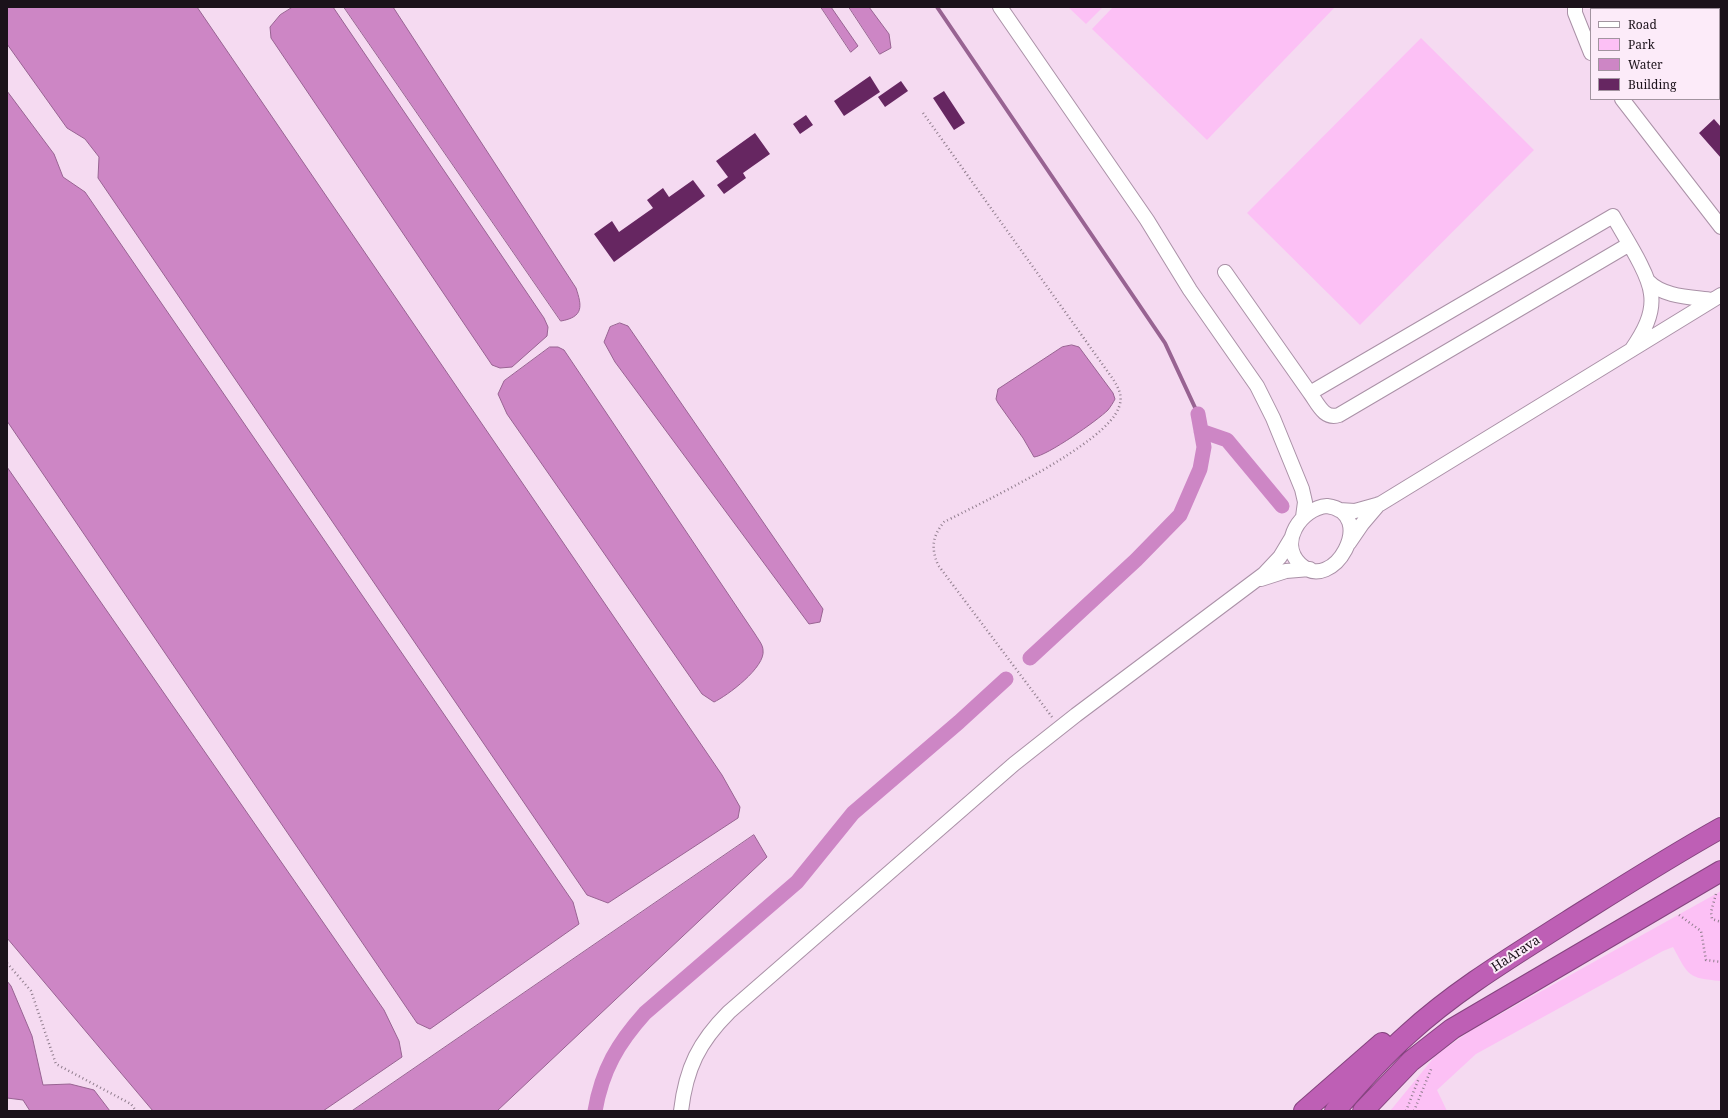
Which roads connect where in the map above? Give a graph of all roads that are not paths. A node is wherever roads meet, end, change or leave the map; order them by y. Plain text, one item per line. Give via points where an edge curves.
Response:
1 (1000, 7) edge
2 (1575, 7) edge
3 (1590, 50) edge
4 (1623, 100) edge
5 (1721, 227) edge
6 (1628, 245) junction
7 (1225, 272) dead end
8 (1648, 280) junction
9 (1718, 297) edge
10 (1632, 349) junction
11 (1310, 393) junction
12 (1302, 489) junction
13 (1380, 504) junction
14 (1321, 506) junction
15 (1339, 510) junction
16 (1303, 517) junction
17 (1292, 537) junction
18 (1348, 545) junction
19 (1310, 570) junction
20 (1252, 583) junction
21 (1721, 828) edge
22 (1719, 872) edge
23 (1443, 1004) junction
24 (681, 1111) edge
25 (1304, 1111) edge
26 (1335, 1111) edge
27 (1363, 1111) edge

1 - 12 street via 1147,220 1190,290 1256,386 1273,418
2 - 3 street
4 - 5 street
6 - 8 street
6 - 11 street via 1339,415 1326,415
6 - 11 street via 1613,216
7 - 11 street
8 - 9 street via 1653,286 1668,293
8 - 10 street via 1651,294 1650,314 1641,337
9 - 10 street
10 - 13 street
12 - 14 street via 1311,501
12 - 16 street via 1305,502
13 - 15 street via 1355,511
13 - 18 street
14 - 15 street via 1332,506
14 - 16 street via 1310,510
15 - 18 street via 1346,516 1350,527
16 - 17 street
17 - 19 street via 1292,549 1297,560
17 - 20 street via 1275,563
18 - 19 street via 1332,566
19 - 20 street via 1279,573
20 - 24 street via 1060,727 994,781 729,1012 699,1047 683,1089
21 - 23 highway, HaArava via 1550,932
22 - 27 highway via 1452,1029 1411,1061
23 - 25 highway via 1374,1050
23 - 26 highway, HaArava via 1386,1054

